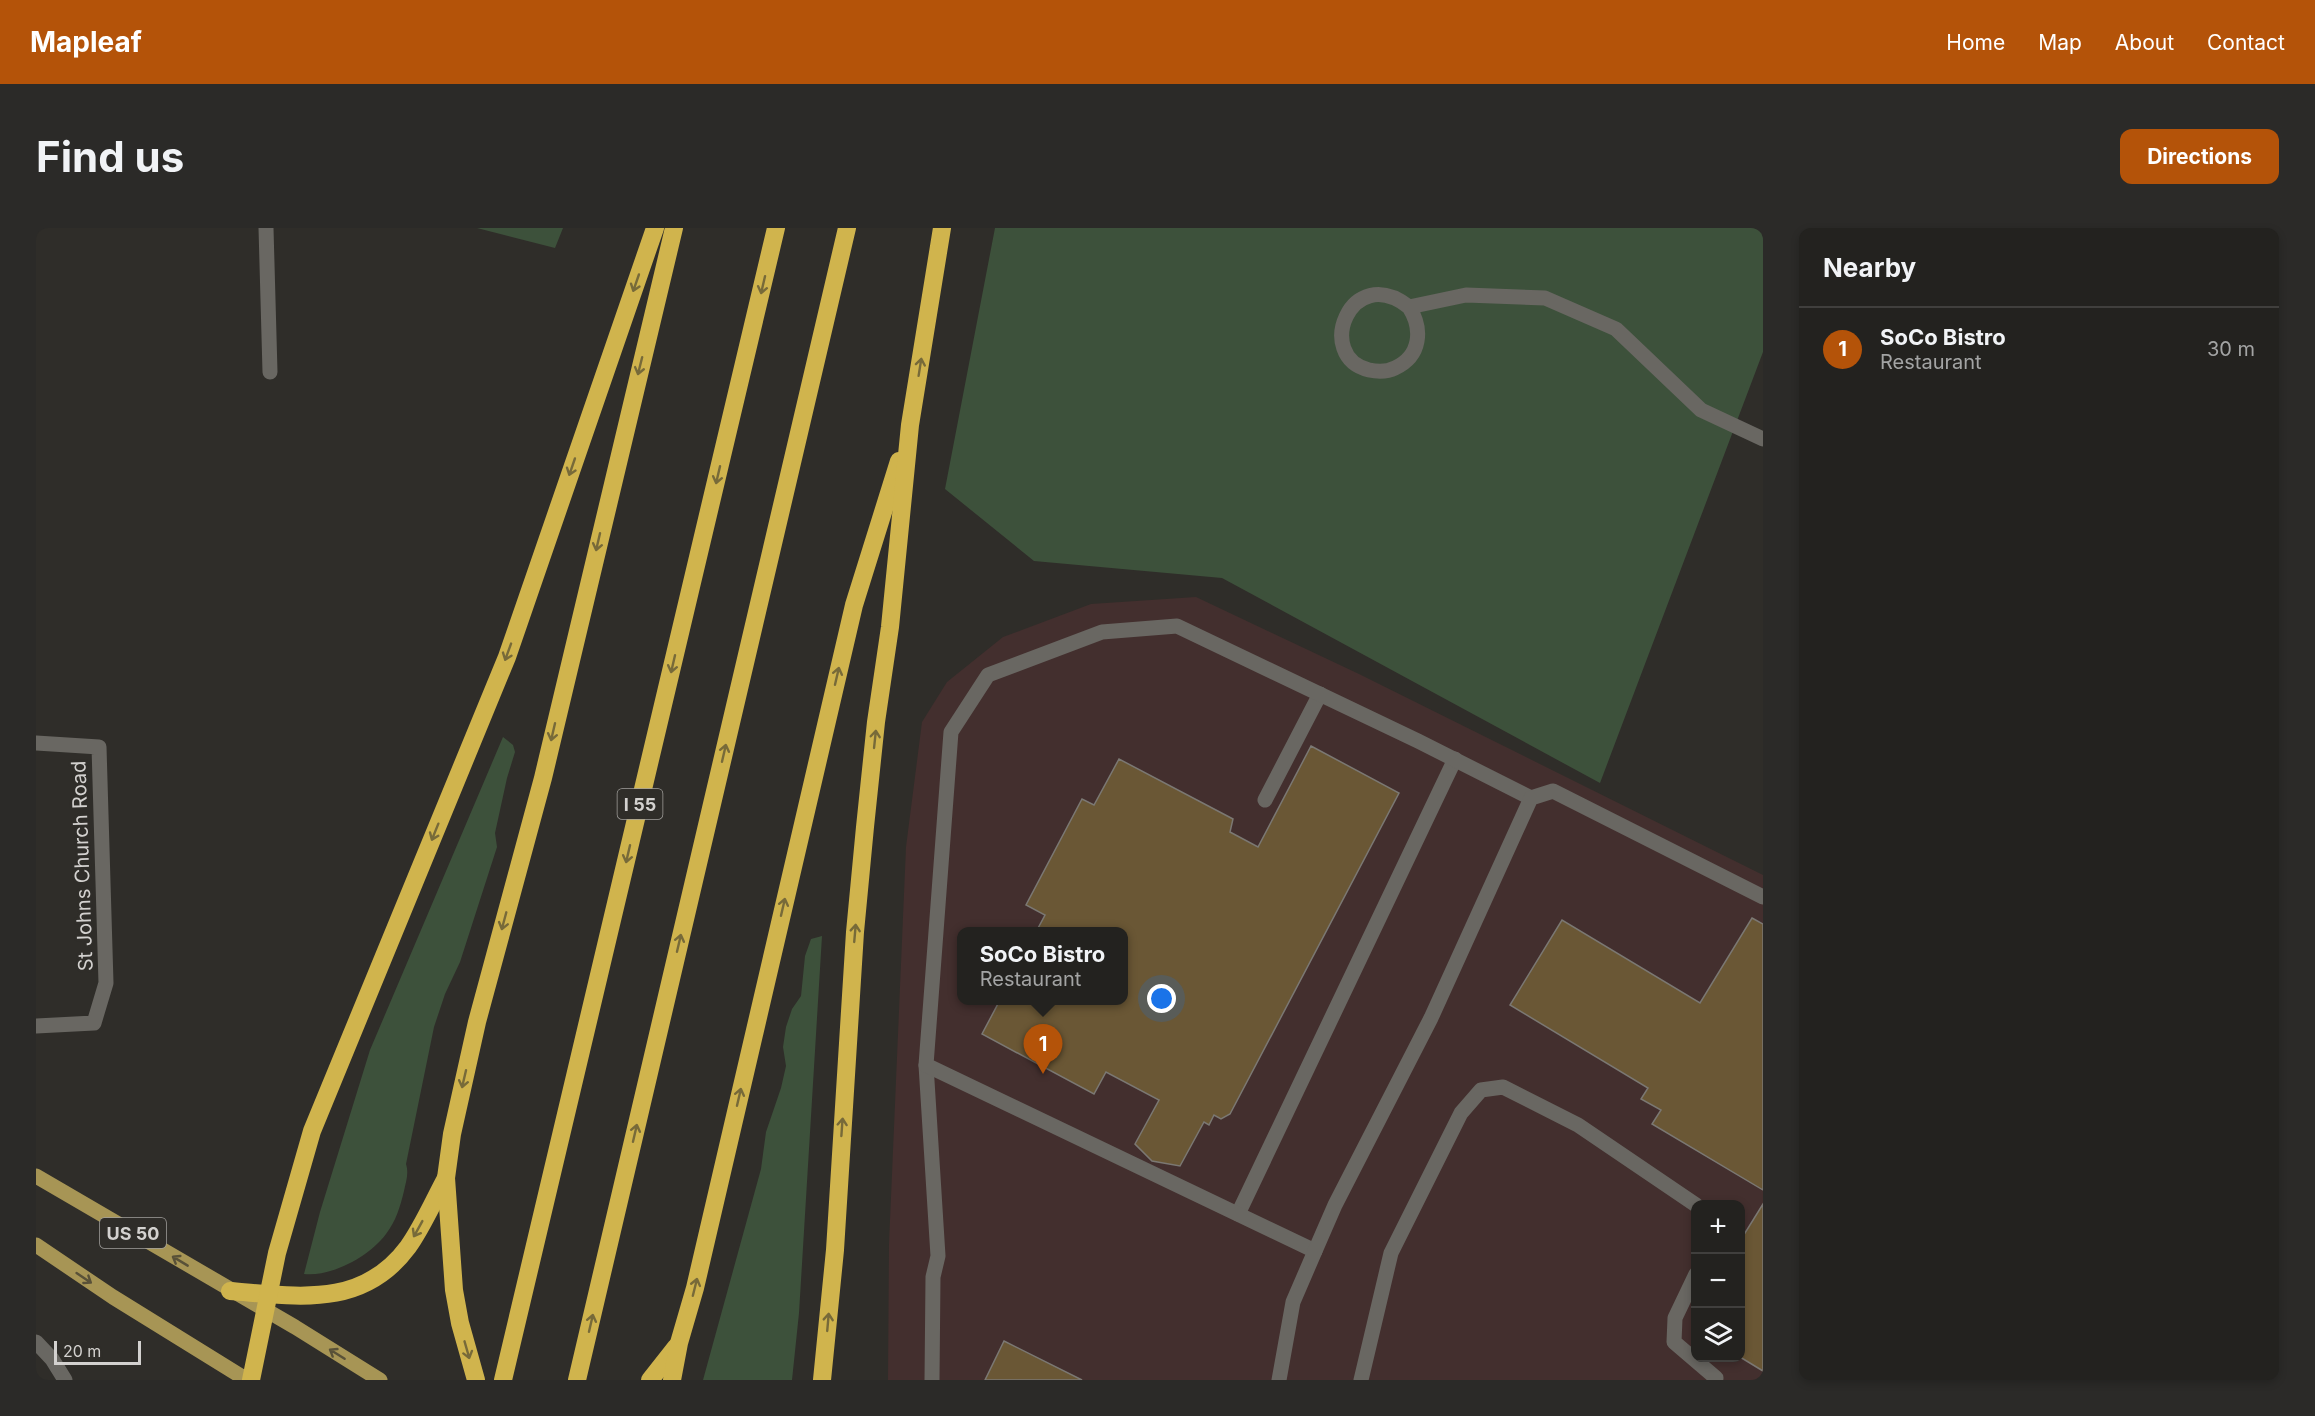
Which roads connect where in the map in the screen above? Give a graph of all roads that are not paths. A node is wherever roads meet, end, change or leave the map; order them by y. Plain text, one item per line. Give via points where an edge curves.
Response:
1 (266, 228) edge
2 (656, 228) edge
3 (674, 228) edge
4 (776, 228) edge
5 (847, 228) edge
6 (942, 228) edge
7 (1409, 307) junction
8 (270, 372) dead end
9 (910, 425) junction
10 (1763, 439) edge
11 (1320, 694) junction
12 (36, 743) edge
13 (1455, 759) junction
14 (1531, 798) junction
15 (1265, 800) dead end
16 (1763, 897) edge
17 (36, 1026) edge
18 (926, 1065) junction
19 (36, 1176) edge
20 (446, 1178) junction
21 (1691, 1202) edge
22 (1238, 1214) junction
23 (36, 1245) edge
24 (1315, 1251) junction
25 (1691, 1283) edge
26 (230, 1291) junction
27 (36, 1342) edge
28 (679, 1343) junction
29 (1718, 1379) edge
30 (65, 1380) edge
31 (249, 1380) edge
32 (380, 1380) edge
33 (476, 1380) edge
34 (503, 1380) edge
35 (577, 1380) edge
36 (650, 1380) edge
37 (672, 1380) edge
38 (822, 1380) edge
39 (932, 1380) edge
40 (1279, 1380) edge
41 (1361, 1380) edge

1 - 8 street
2 -> 31 highway via 507,657 312,1131 277,1253
3 -> 20 highway via 543,778 477,1022
4 -> 34 highway, I 55
35 -> 5 highway
9 -> 6 highway
7 - 7 street via 1399,299 1376,294 1353,305 1342,327 1345,351 1353,361 1377,372 1402,365 1414,350 1419,331
7 - 10 street via 1466,296 1545,298 1616,329 1701,410
28 -> 9 highway via 854,605
38 -> 9 highway via 835,1250 855,932
11 - 13 street
11 - 15 street
11 - 18 street via 1177,626 1102,632 988,675 951,732
12 - 17 street, St Johns Church Road via 99,747 106,983 94,1023
13 - 14 street
13 - 22 street
14 - 16 street via 1553,791
14 - 24 street via 1431,1018
18 - 22 street
18 - 39 street via 938,1256 933,1277
26 -> 19 main road, US 50
20 -> 26 highway via 408,1246 389,1267 360,1287 333,1295 302,1297
20 -> 33 highway via 453,1290
21 - 41 street via 1578,1125 1503,1087 1481,1090 1461,1113 1391,1253
22 - 24 street
23 -> 31 main road
24 - 40 street via 1293,1302
25 - 29 street via 1675,1318 1674,1342
32 -> 26 main road, US 50
27 - 30 street
28 - 36 highway
28 - 37 highway

